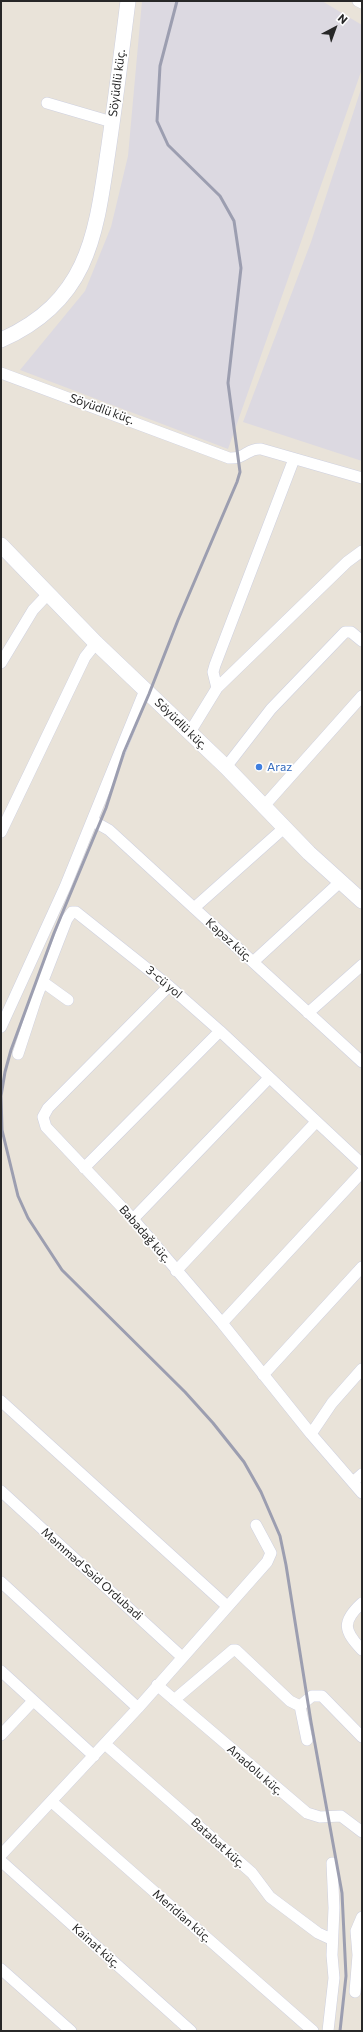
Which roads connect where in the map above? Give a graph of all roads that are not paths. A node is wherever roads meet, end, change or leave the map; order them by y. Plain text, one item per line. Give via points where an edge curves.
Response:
1 (128, 1) edge
2 (358, 1) edge
3 (362, 3) edge
4 (47, 103) dead end
5 (112, 122) junction
6 (1, 340) edge
7 (1, 372) edge
8 (294, 459) junction
9 (362, 478) edge
10 (1, 545) edge
11 (362, 551) edge
12 (48, 594) junction
13 (362, 640) edge
14 (96, 643) junction
15 (1, 663) edge
16 (216, 688) junction
17 (145, 690) junction
18 (362, 696) edge
19 (190, 732) junction
20 (226, 767) junction
21 (264, 806) junction
22 (93, 821) junction
23 (284, 828) junction
24 (1, 832) edge
25 (340, 882) junction
26 (362, 901) edge
27 (194, 908) junction
28 (253, 962) junction
29 (362, 965) edge
30 (43, 982) junction
31 (169, 986) junction
32 (68, 1000) dead end
33 (308, 1013) junction
34 (1, 1027) edge
35 (220, 1031) junction
36 (18, 1054) dead end
37 (362, 1062) edge
38 (269, 1078) junction
39 (316, 1122) junction
40 (362, 1164) edge
41 (84, 1168) junction
42 (362, 1172) edge
43 (133, 1219) junction
44 (362, 1267) edge
45 (176, 1270) junction
46 (222, 1323) junction
47 (362, 1369) edge
48 (263, 1375) junction
49 (1, 1401) edge
50 (311, 1434) junction
51 (362, 1474) edge
52 (353, 1482) junction
53 (1, 1491) edge
54 (362, 1493) edge
55 (256, 1525) dead end
56 (1, 1582) edge
57 (362, 1603) edge
58 (227, 1606) junction
59 (362, 1650) edge
60 (182, 1657) junction
61 (1, 1672) edge
62 (158, 1686) junction
63 (174, 1700) junction
64 (33, 1701) junction
65 (300, 1706) junction
66 (138, 1708) junction
67 (1, 1735) edge
68 (362, 1737) edge
69 (308, 1740) dead end
70 (105, 1744) junction
71 (94, 1756) junction
72 (52, 1802) junction
73 (362, 1832) edge
74 (1, 1855) edge
75 (1, 1861) edge
76 (332, 1862) dead end
77 (362, 1917) edge
78 (331, 1939) junction
79 (360, 1956) edge
80 (1, 1969) edge
81 (355, 1992) dead end
82 (71, 2031) edge
83 (191, 2031) edge
84 (312, 2031) edge
85 (328, 2031) edge

1 - 5 street, Söyüdlü küç.
2 - 3 street
4 - 5 street
5 - 6 street, Söyüdlü küç. via 96,229 81,269 45,314
7 - 8 street, Söyüdlü küç. via 229,458 239,458 252,450 261,449
8 - 9 street, Söyüdlü küç.
8 - 16 street via 215,665 213,672
10 - 12 street, Söyüdlü küç.
11 - 16 street via 347,562
12 - 14 street, Söyüdlü küç.
12 - 15 street via 33,610
13 - 20 street via 351,632 345,632 271,709
14 - 17 street, Söyüdlü küç.
14 - 24 street via 85,657
16 - 19 street
17 - 19 street, Söyüdlü küç.
17 - 22 street
18 - 21 street
19 - 20 street, Söyüdlü küç.
20 - 21 street, Söyüdlü küç.
21 - 23 street, Söyüdlü küç.
22 - 27 street, Kəpəz küç. via 109,830
22 - 34 street
23 - 25 street, Söyüdlü küç.
23 - 27 street
25 - 26 street, Söyüdlü küç.
25 - 28 street
27 - 28 street, Kəpəz küç.
28 - 33 street, Kəpəz küç.
29 - 33 street
30 - 31 street, 3-cü yol via 67,919 74,912
30 - 32 street
30 - 36 street, 3-cü yol
31 - 35 street, 3-cü yol
31 - 41 street, Babadağ küç. via 48,1108 44,1117 46,1127
33 - 37 street, Kəpəz küç.
35 - 38 street, 3-cü yol
35 - 41 street
38 - 39 street, 3-cü yol
38 - 43 street
39 - 40 street, 3-cü yol
39 - 45 street
41 - 43 street, Babadağ küç.
42 - 46 street
43 - 45 street, Babadağ küç.
44 - 48 street
45 - 46 street, Babadağ küç.
46 - 48 street, Babadağ küç.
47 - 50 street via 332,1403
48 - 50 street, Babadağ küç.
49 - 58 street
50 - 52 street, Babadağ küç.
51 - 52 street
52 - 54 street, Babadağ küç.
53 - 60 street, Məmməd Səid Ordubadi
55 - 58 street via 271,1557
56 - 66 street
57 - 59 street via 347,1621 351,1638
58 - 60 street
60 - 62 street
61 - 64 street
62 - 63 street, Anadolu küç.
62 - 66 street
63 - 65 street via 236,1650 290,1701
63 - 73 street, Anadolu küç. via 307,1813 320,1817 341,1816
64 - 67 street
64 - 71 street
65 - 68 street via 312,1696 322,1696
65 - 69 street
66 - 70 street
70 - 71 street
70 - 78 street, Batabat küç. via 252,1873 270,1897 318,1933
71 - 72 street
72 - 74 street
72 - 84 street, Meridian küç.
75 - 83 street, Kainat küç.
76 - 78 street via 334,1908
77 - 79 street via 356,1931
78 - 85 street via 334,1978
79 - 81 street
80 - 82 street

